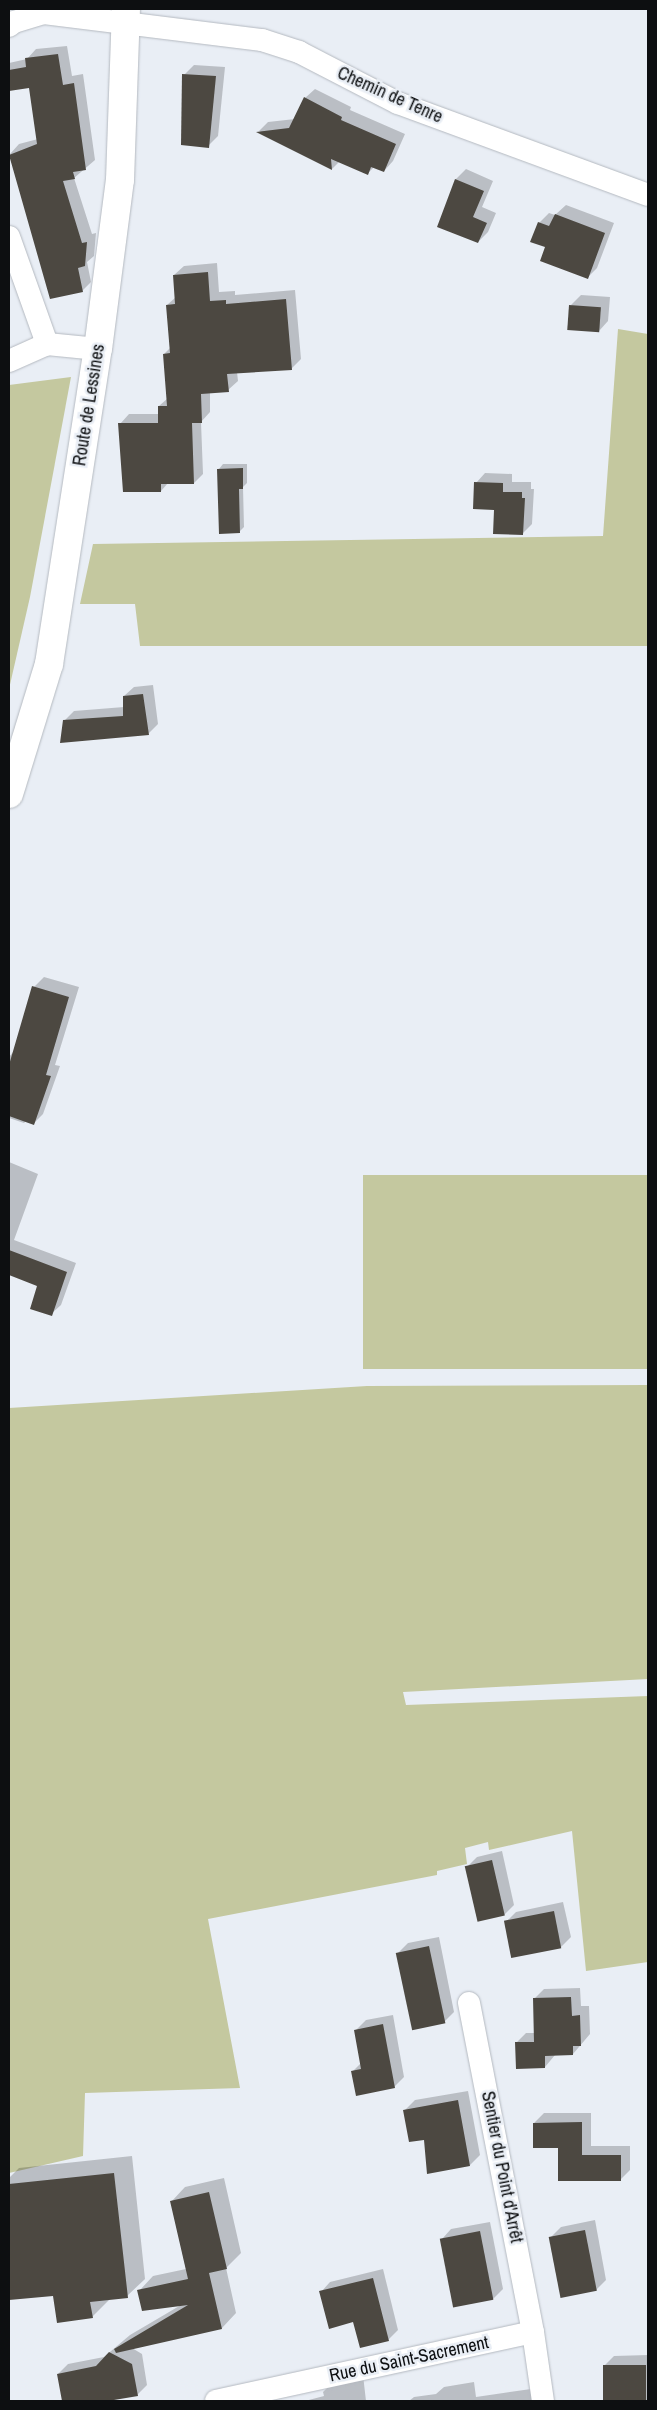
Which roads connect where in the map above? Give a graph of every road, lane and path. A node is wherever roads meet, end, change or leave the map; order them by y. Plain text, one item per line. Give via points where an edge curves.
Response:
1 (45, 11) edge
2 (126, 15) edge
3 (9, 26) edge
4 (648, 195) edge
5 (9, 237) edge
6 (47, 344) junction
7 (98, 349) junction
8 (9, 361) edge
9 (9, 794) edge
10 (469, 2003) dead end
11 (533, 2332) junction
12 (216, 2401) edge
13 (543, 2401) edge

1 - 2 street, Chemin de Tenre
1 - 3 street
2 - 4 street, Chemin de Tenre via 262,40 299,52 398,103
2 - 7 main road, Route de Lessines via 120,180
5 - 6 street
6 - 7 street
6 - 8 street
7 - 9 main road, Route de Lessines via 49,664
10 - 11 street, Sentier du Point d'Arrêt
11 - 12 street, Rue du Saint-Sacrement
11 - 13 street

